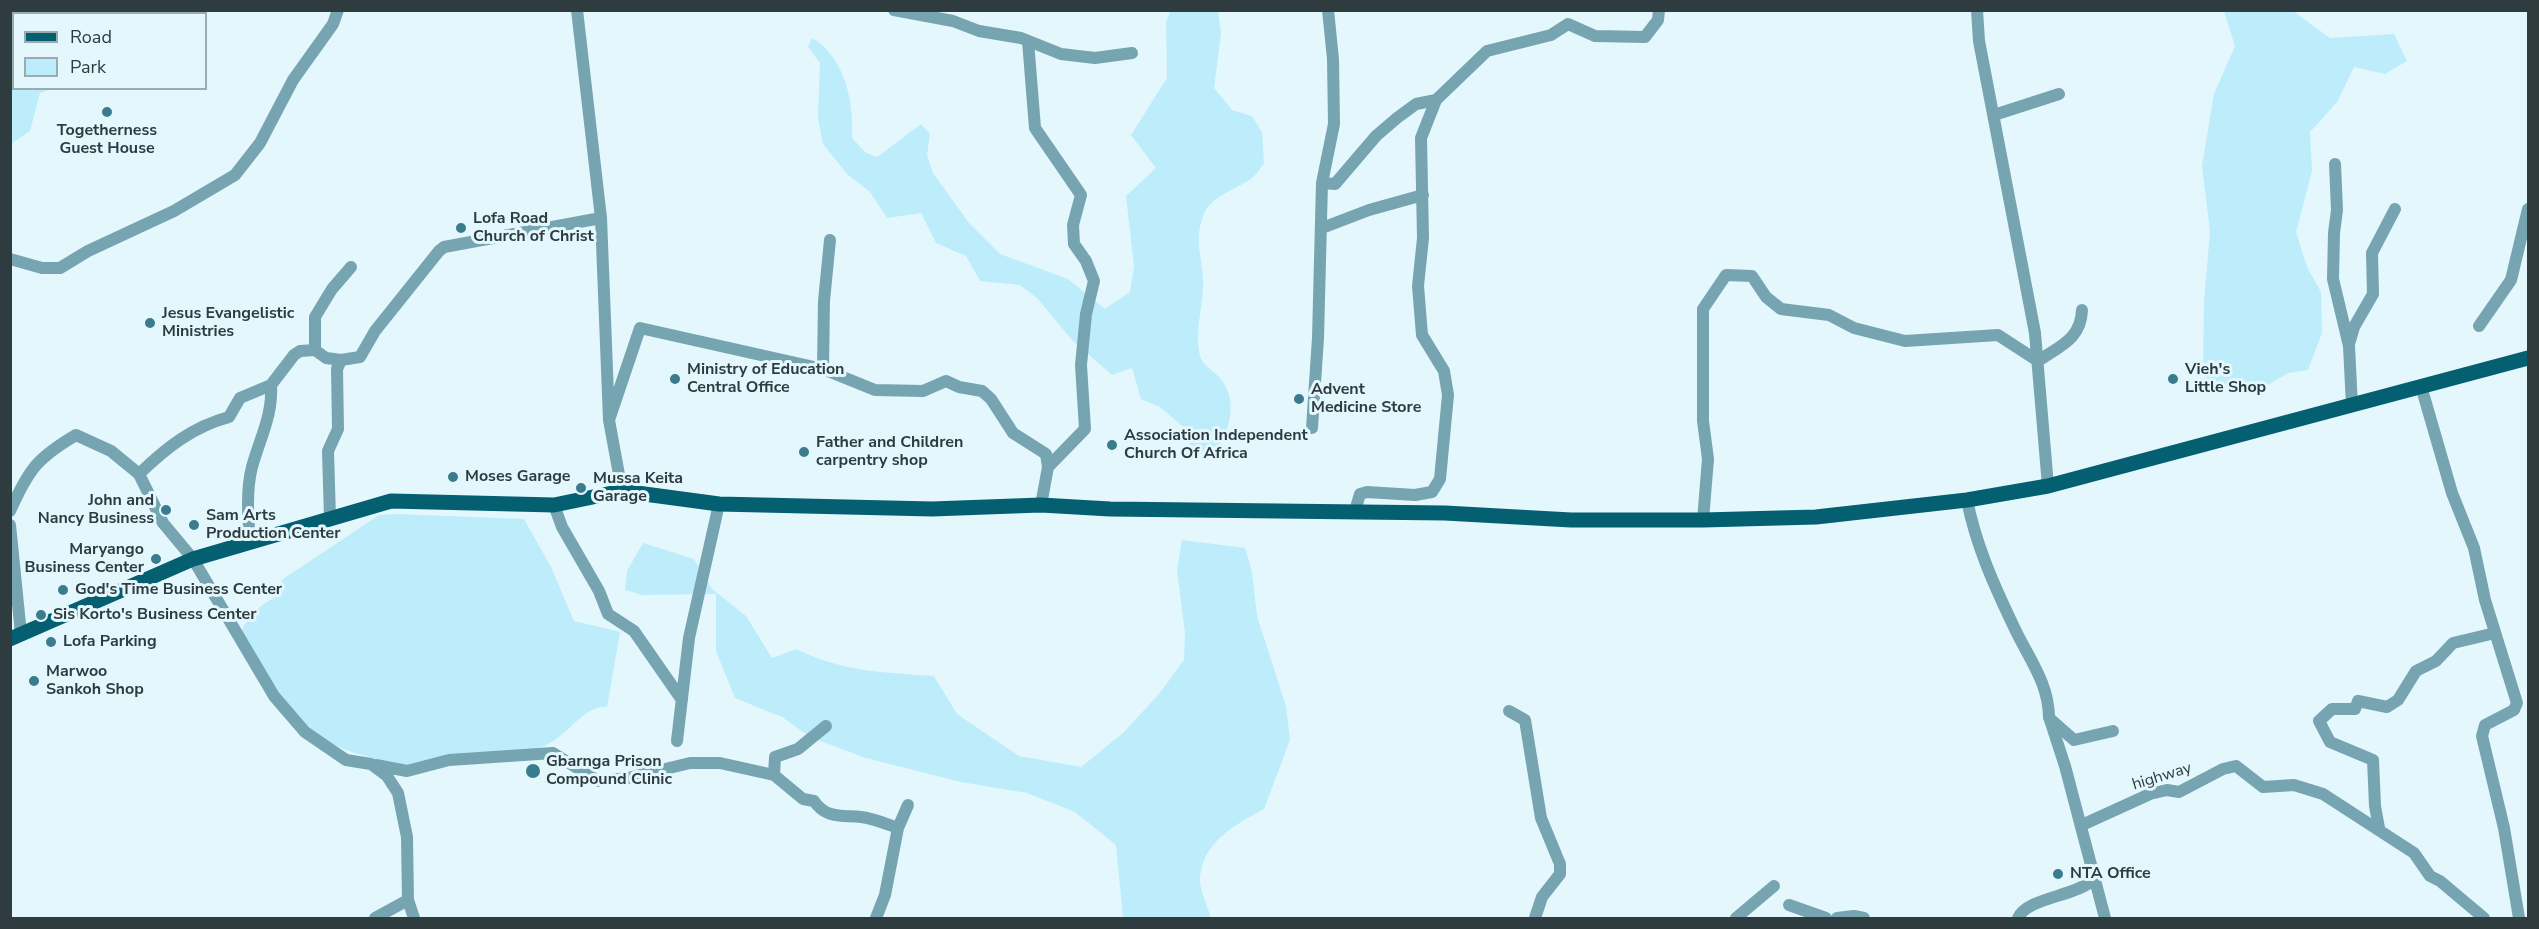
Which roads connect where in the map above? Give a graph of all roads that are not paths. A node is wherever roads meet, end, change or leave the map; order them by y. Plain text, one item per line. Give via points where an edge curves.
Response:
1 (338, 10) edge
2 (577, 10) edge
3 (894, 10) edge
4 (1328, 10) edge
5 (1659, 10) edge
6 (1977, 10) edge
7 (1028, 41) junction
8 (1132, 53) dead end
9 (2060, 94) dead end
10 (1436, 100) junction
11 (1994, 115) junction
12 (2335, 164) dead end
13 (1322, 183) junction
14 (1423, 195) junction
15 (2395, 209) dead end
16 (2529, 209) edge
17 (601, 218) junction
18 (1322, 228) junction
19 (830, 240) dead end
20 (10, 259) edge
21 (351, 267) dead end
22 (2082, 310) dead end
23 (2479, 326) dead end
24 (2349, 346) junction
25 (315, 350) junction
26 (2529, 358) edge
27 (341, 360) junction
28 (2038, 361) junction
29 (823, 369) junction
30 (271, 385) junction
31 (2421, 386) junction
32 (2352, 406) junction
33 (609, 420) junction
34 (1312, 428) dead end
35 (1048, 467) junction
36 (139, 474) junction
37 (2048, 486) junction
38 (622, 492) junction
39 (1967, 500) junction
40 (719, 504) junction
41 (554, 505) junction
42 (1041, 505) junction
43 (10, 511) edge
44 (1355, 511) junction
45 (330, 518) junction
46 (1703, 520) junction
47 (10, 525) edge
48 (250, 542) junction
49 (193, 560) junction
50 (2495, 633) junction
51 (16, 636) edge
52 (682, 700) junction
53 (1509, 711) dead end
54 (2049, 718) junction
55 (826, 726) dead end
56 (2113, 731) dead end
57 (677, 741) dead end
58 (371, 764) junction
59 (774, 775) junction
60 (908, 805) dead end
61 (2082, 825) junction
62 (898, 828) junction
63 (2379, 828) junction
64 (2095, 878) junction
65 (1774, 886) dead end
66 (408, 900) junction
67 (1789, 905) dead end
68 (375, 918) edge
69 (414, 918) edge
70 (876, 918) edge
71 (1534, 918) edge
72 (1736, 918) edge
73 (1826, 918) edge
74 (1837, 918) edge
75 (1864, 918) edge
76 (2017, 918) edge
77 (2105, 918) edge
78 (2484, 918) edge
79 (2519, 918) edge

1 - 20 street via 333,24 293,80 260,143 235,175 174,212 60,267 42,268
2 - 17 street
3 - 7 street
4 - 13 street via 1334,124
5 - 10 street via 1658,20 1645,37 1595,36 1568,24 1551,35 1487,51
6 - 11 street
7 - 8 street via 1061,54 1083,57
7 - 35 street via 1035,128 1081,195 1073,225 1074,244 1094,281 1080,365 1084,429
9 - 11 street
10 - 13 street via 1416,104 1376,136 1335,184
10 - 14 street via 1421,138
11 - 28 street
12 - 24 street via 2337,210 2332,261
13 - 18 street
14 - 18 street
14 - 44 street via 1418,286 1422,335 1444,371 1448,395 1440,479 1432,492 1360,494
15 - 24 street via 2372,253 2373,294 2354,327
16 - 23 street via 2511,280
17 - 27 street via 444,248 375,331 360,357
17 - 33 street
18 - 34 street
19 - 29 street
21 - 25 street via 315,316
22 - 28 street via 2081,326 2072,337
24 - 32 street
25 - 27 street via 326,358
25 - 30 street via 294,355
26 - 31 main road
27 - 45 street via 337,369 338,429 328,451
28 - 37 street
28 - 46 street via 1998,335 1905,341 1854,328 1829,315 1781,309 1766,297 1752,276 1726,275 1703,309 1702,421 1708,459
29 - 33 street via 640,328
29 - 35 street via 875,390 923,391 946,381 982,391 992,399 1013,433 1046,454
30 - 36 street via 240,398 229,417 171,444
30 - 48 street via 272,403 249,487
31 - 32 main road
31 - 50 street via 2452,493 2474,548
32 - 37 main road
33 - 38 street
35 - 42 street
36 - 43 street via 111,451 76,435 45,453 25,477
36 - 49 street via 163,524
37 - 39 main road
38 - 40 main road
38 - 41 main road
39 - 46 main road via 1816,517
39 - 54 street via 1984,565 2037,666
40 - 42 main road via 932,509
40 - 52 street via 689,638
41 - 45 main road via 392,501
41 - 52 street via 608,614 634,631
42 - 44 main road
44 - 46 main road via 1571,520
45 - 48 main road
47 - 51 street
48 - 49 main road
49 - 51 main road
49 - 58 street via 274,696 305,732 346,760
50 - 63 street via 2453,643 2436,661 2416,671 2398,700 2387,707 2358,701 2355,709 2332,709 2319,721 2330,742 2373,760
50 - 79 street via 2517,703 2514,710 2486,725 2482,736 2504,828
52 - 57 street
53 - 71 street via 1525,720 1541,818 1560,864 1560,874 1542,897
54 - 56 street via 2074,740
54 - 61 street
55 - 59 street via 798,749 775,757
58 - 59 street via 407,771 449,760 553,753 598,781 690,763 720,763
58 - 66 street via 387,776 398,793 407,837
59 - 62 street via 803,799 814,801 820,811 842,818 862,817
60 - 62 street
61 - 63 street, highway via 2150,794 2179,792 2236,766 2263,787 2294,785 2323,794
61 - 64 street
62 - 70 street via 885,895
63 - 78 street, highway via 2414,853 2430,876
64 - 76 street via 2088,885 2031,906
64 - 77 street
65 - 72 street
66 - 68 street
66 - 69 street
67 - 73 street
74 - 75 street

